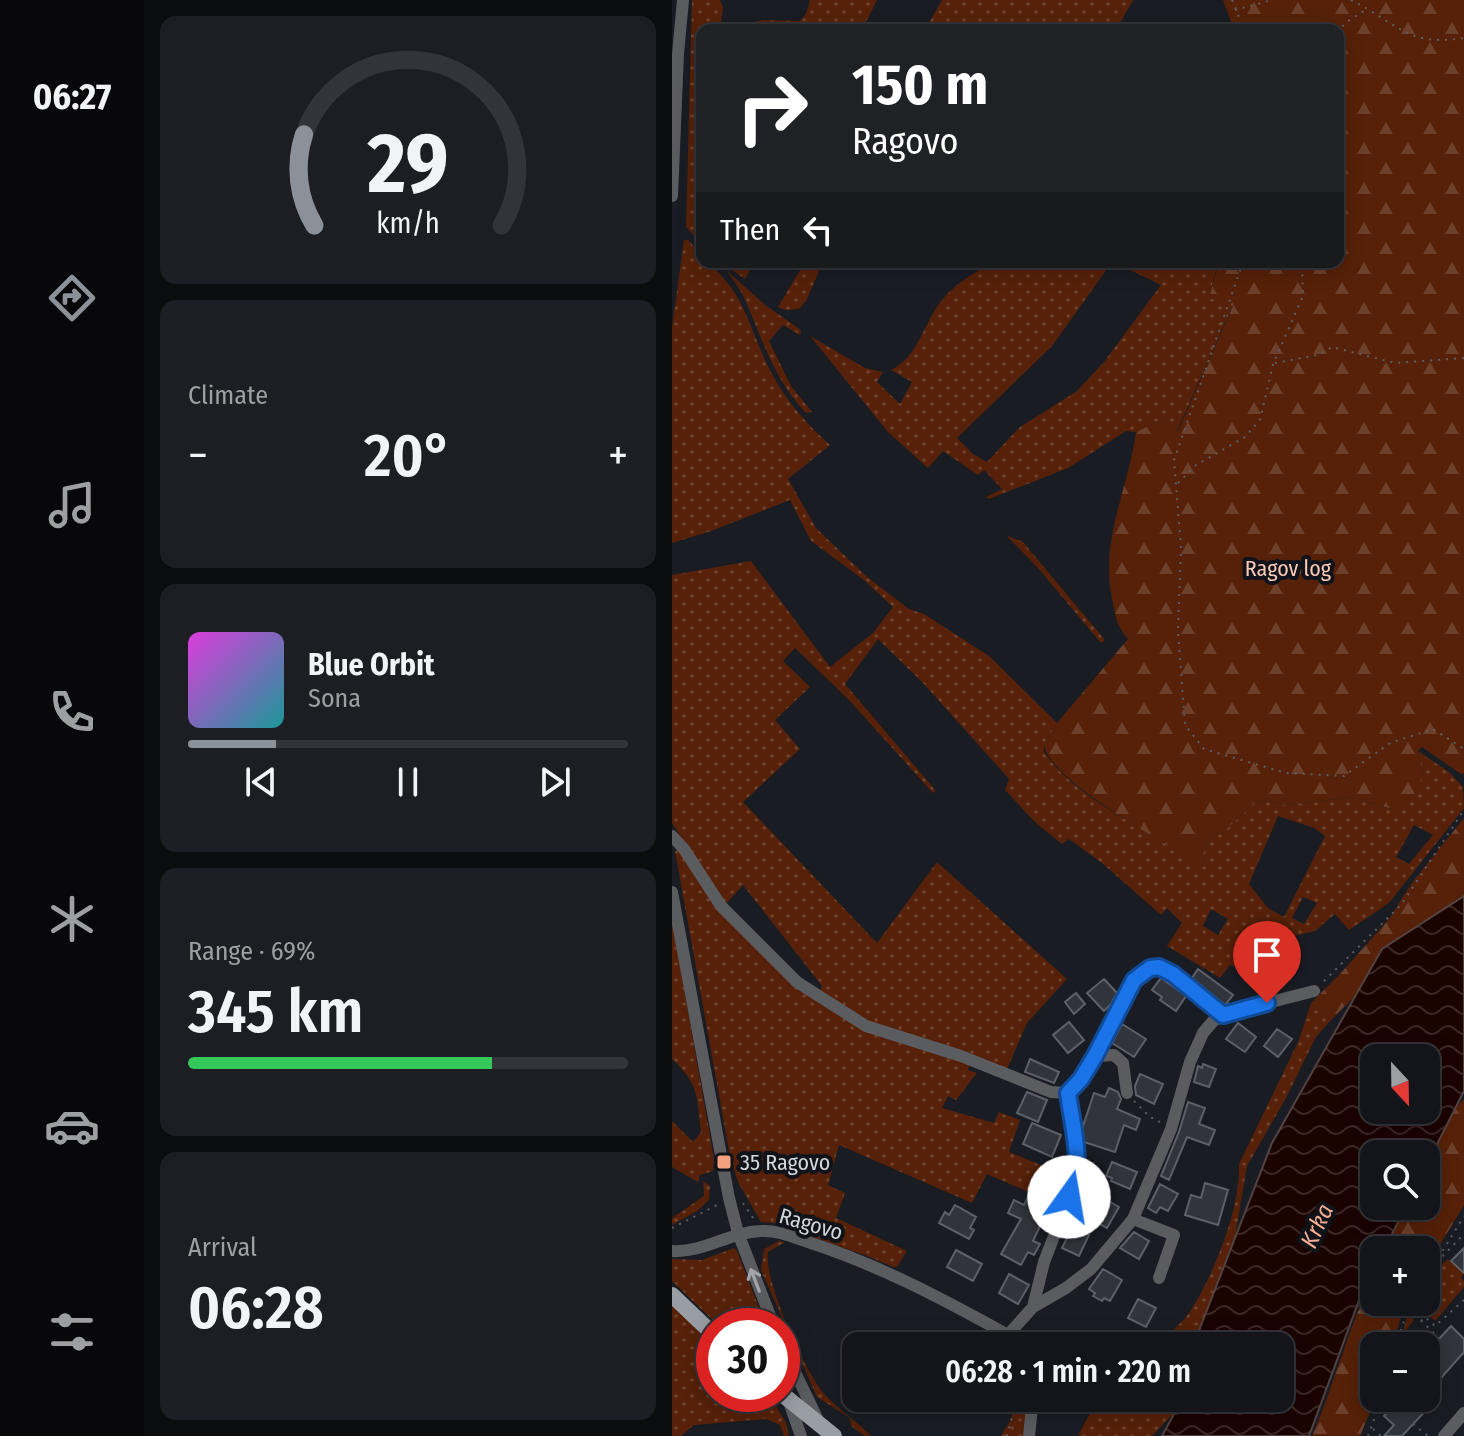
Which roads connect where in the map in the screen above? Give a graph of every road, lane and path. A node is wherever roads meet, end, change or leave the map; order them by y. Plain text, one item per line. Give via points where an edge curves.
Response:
1 (683, 0) edge
2 (1232, 0) edge
3 (1272, 0) edge
4 (1351, 0) edge
5 (1368, 8) junction
6 (1235, 10) junction
7 (1241, 24) edge
8 (1344, 24) edge
9 (1464, 38) edge
10 (675, 55) edge
11 (673, 160) edge
12 (672, 196) edge
13 (1241, 268) edge
14 (1302, 268) edge
15 (1464, 358) edge
16 (1273, 364) junction
17 (1177, 484) junction
18 (1464, 749) edge
19 (1464, 810) edge
20 (672, 836) edge
21 (672, 892) edge
22 (1314, 991) joint
23 (1223, 1015) junction
24 (1095, 1056) junction
25 (1068, 1093) junction
26 (1127, 1093) joint
27 (1171, 1129) junction
28 (729, 1198) junction
29 (1464, 1216) edge
30 (1133, 1219) junction
31 (672, 1228) edge
32 (738, 1233) junction
33 (1464, 1234) edge
34 (672, 1251) edge
35 (1440, 1255) edge
36 (1440, 1259) edge
37 (1159, 1278) dead end
38 (672, 1295) edge
39 (1464, 1300) edge
40 (1460, 1303) junction
41 (1464, 1306) edge
42 (1033, 1307) junction
43 (767, 1308) edge
44 (1416, 1316) edge
45 (696, 1318) edge
46 (1421, 1321) junction
47 (1002, 1332) edge
48 (1011, 1332) edge
49 (1432, 1332) edge
50 (800, 1382) edge
51 (800, 1408) edge
52 (791, 1412) edge
53 (1013, 1412) edge
54 (1032, 1412) edge
55 (1377, 1412) edge
56 (1464, 1413) edge
57 (1413, 1424) dead end
58 (821, 1425) junction
59 (1422, 1425) dead end
60 (1372, 1428) junction
61 (1419, 1429) junction
62 (801, 1436) edge
63 (834, 1436) edge
64 (1007, 1436) edge
65 (1029, 1436) edge
66 (1368, 1436) edge
67 (1381, 1436) edge
68 (1428, 1436) edge
69 (1444, 1436) edge

1 - 10 street
2 - 6 path
3 - 6 path
4 - 5 path
5 - 8 path
5 - 9 path via 1416,38
6 - 7 path
10 - 11 street
11 - 12 street
13 - 17 path via 1174,460
14 - 16 path via 1303,296
15 - 16 path via 1395,363 1332,347
16 - 17 path via 1260,420 1245,437 1196,465
17 - 18 path via 1185,725 1204,749 1286,773 1344,776 1390,743 1433,729
19 - 22 path via 1401,905
20 - 25 street via 721,906 797,982 866,1026 1051,1092
21 - 28 street
22 - 23 street
23 - 24 street via 1173,974 1150,968 1134,980
23 - 27 street via 1203,1033
24 - 25 street
24 - 26 street via 1114,1055 1123,1063
25 - 42 street via 1077,1177 1044,1262
26 - 27 path via 1150,1117
27 - 30 street
28 - 31 path
28 - 32 street
29 - 35 path
30 - 37 street via 1174,1235
30 - 42 street via 1091,1269
32 - 34 street via 701,1248
43 -> 32 street
32 - 47 street, Ragovo via 774,1231 842,1254
33 - 36 path
38 - 45 main road
39 - 40 path
40 - 41 path
40 - 46 path via 1435,1326 1425,1317
42 - 48 street
44 - 46 path
46 - 49 path
50 - 58 street
51 - 58 main road
52 - 62 street
53 - 64 path
54 - 65 street
55 - 60 path
56 - 69 street
57 - 61 path
58 - 63 main road
59 - 61 path
60 - 66 path
60 - 67 path
61 - 68 path

